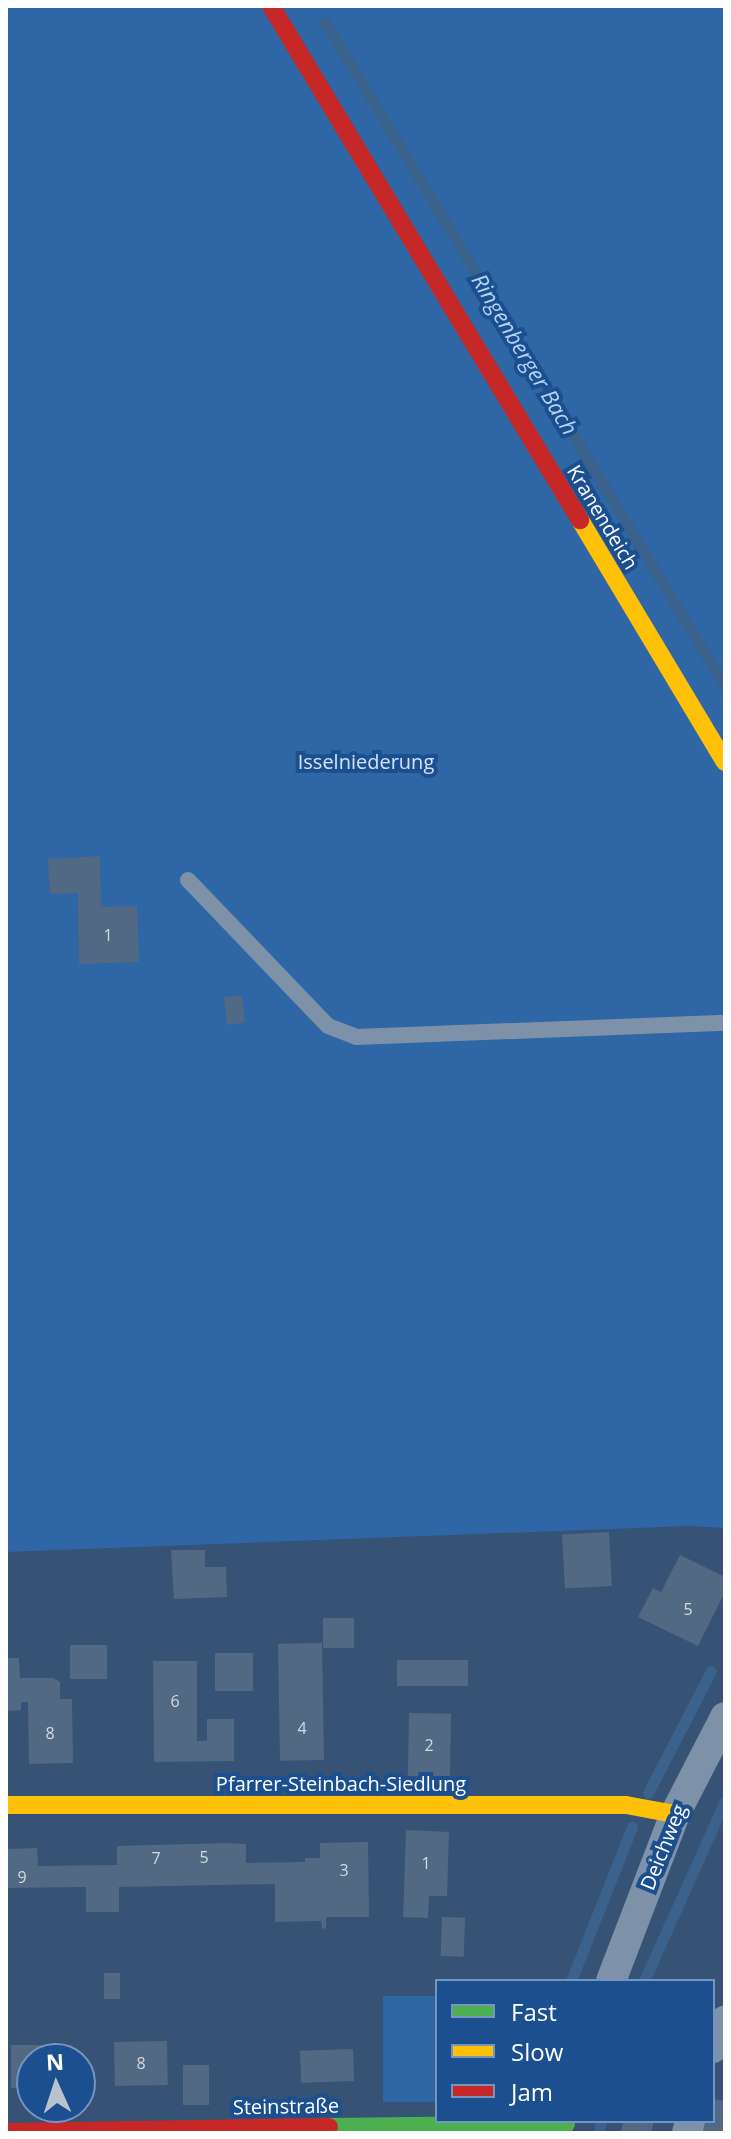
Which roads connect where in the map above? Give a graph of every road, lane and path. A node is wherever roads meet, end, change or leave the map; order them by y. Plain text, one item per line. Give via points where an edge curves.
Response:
1 (271, 6) edge
2 (725, 762) edge
3 (188, 880) dead end
4 (725, 1023) edge
5 (725, 1717) edge
6 (6, 1805) edge
7 (675, 1814) junction
8 (612, 1979) edge
9 (725, 2021) edge
10 (715, 2044) edge
11 (566, 2126) edge
12 (6, 2132) edge

1 - 2 street, Kranendeich
3 - 4 lane via 328,1026 356,1037
5 - 7 street, Deichweg
6 - 7 street, Pfarrer-Steinbach-Siedlung via 626,1805
7 - 8 street, Deichweg
9 - 10 street
11 - 12 street, Steinstraße

